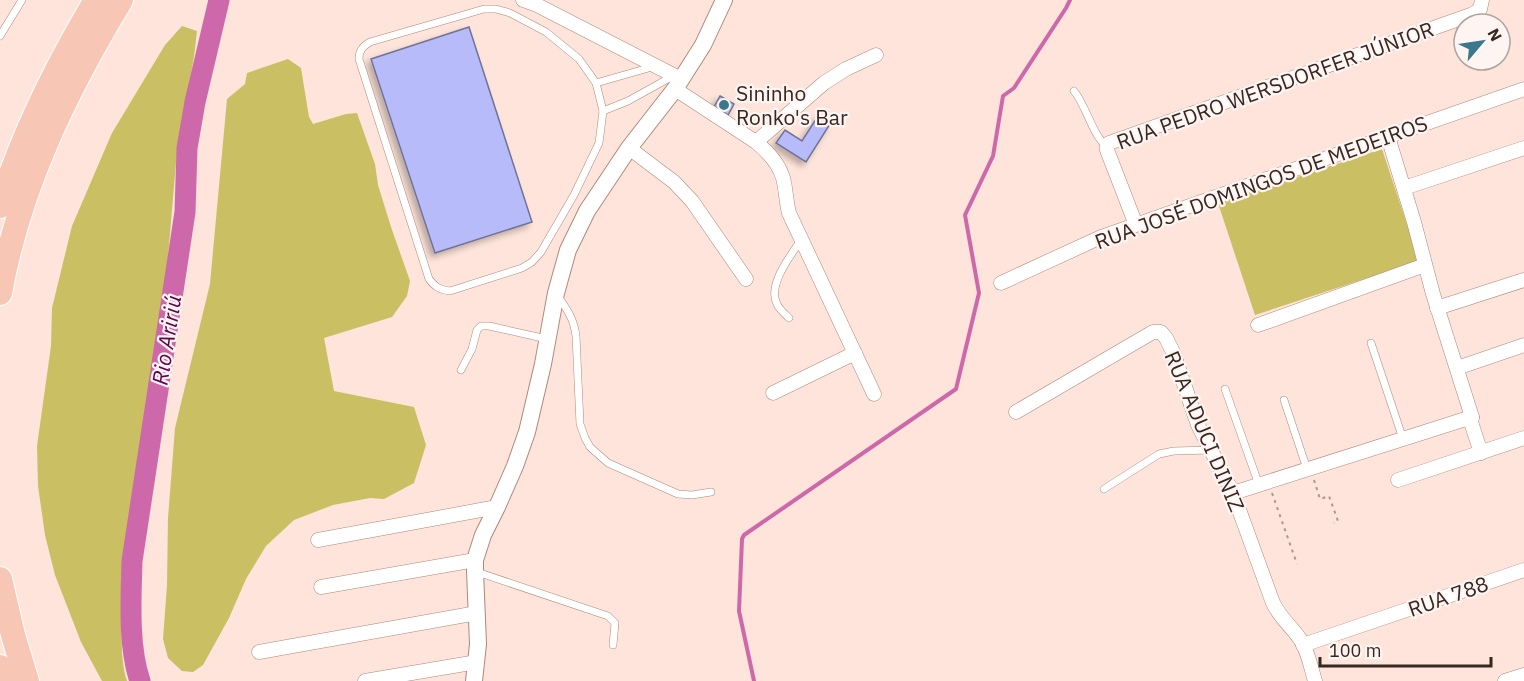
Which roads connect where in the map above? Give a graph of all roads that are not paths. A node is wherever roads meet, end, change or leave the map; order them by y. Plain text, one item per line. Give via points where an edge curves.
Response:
1 (22, 0) edge
2 (96, 0) edge
3 (121, 0) edge
4 (523, 0) edge
5 (724, 0) edge
6 (1482, 0) edge
7 (0, 36) edge
8 (876, 55) dead end
9 (655, 66) junction
10 (676, 81) junction
11 (596, 83) junction
12 (1524, 89) edge
13 (1074, 91) dead end
14 (603, 111) junction
15 (1388, 137) junction
16 (756, 142) junction
17 (1107, 146) junction
18 (629, 148) junction
19 (1524, 148) edge
20 (1404, 188) junction
21 (0, 206) edge
22 (1136, 225) junction
23 (801, 239) junction
24 (1425, 265) junction
25 (746, 279) dead end
26 (1524, 280) edge
27 (1001, 283) dead end
28 (0, 293) edge
29 (556, 293) junction
30 (1437, 308) junction
31 (789, 318) dead end
32 (1258, 325) dead end
33 (547, 339) junction
34 (1371, 343) dead end
35 (1524, 345) edge
36 (855, 353) junction
37 (1456, 368) junction
38 (461, 370) dead end
39 (1225, 389) dead end
40 (773, 393) dead end
41 (874, 394) dead end
42 (1284, 400) dead end
43 (1016, 412) dead end
44 (1472, 417) junction
45 (1524, 438) edge
46 (1403, 439) junction
47 (1211, 450) junction
48 (1481, 453) junction
49 (1309, 469) junction
50 (1398, 480) dead end
51 (1263, 483) junction
52 (1104, 489) dead end
53 (711, 492) dead end
54 (1233, 493) junction
55 (497, 507) junction
56 (318, 540) dead end
57 (475, 565) junction
58 (1524, 570) edge
59 (0, 579) edge
60 (321, 587) dead end
61 (477, 613) junction
62 (613, 645) dead end
63 (1303, 645) junction
64 (259, 652) dead end
65 (477, 662) junction
66 (0, 667) edge
67 (1524, 675) edge
68 (5, 681) edge
69 (27, 681) edge
70 (364, 681) edge
71 (474, 681) edge
72 (1315, 681) edge
73 (1505, 681) edge

1 - 7 lane
2 - 21 highway via 42,98
3 - 28 highway via 48,136 16,226
4 - 9 street
5 - 10 street via 704,45
6 - 17 street, RUA PEDRO WERSDORFER JÚNIOR via 1480,9 1473,14
8 - 16 street via 824,83
9 - 10 street
9 - 11 lane
10 - 14 lane
10 - 16 street
10 - 18 street
11 - 14 lane
11 - 14 lane via 579,59 546,32 496,9 484,9 364,45 358,59 434,286 450,291 532,262 574,195 599,143
12 - 15 street, RUA JOSÉ DOMINGOS DE MEDEIROS
13 - 17 lane
15 - 20 street
15 - 22 street, RUA JOSÉ DOMINGOS DE MEDEIROS
16 - 23 street via 782,174 786,203
17 - 22 street, RUA PEDRO WERSDORFER JÚNIOR
18 - 25 street via 692,201
18 - 29 street via 587,211 568,250
19 - 20 street
20 - 24 street
22 - 27 street, RUA JOSÉ DOMINGOS DE MEDEIROS
23 - 31 lane via 774,288 777,304
23 - 36 street
24 - 30 street
24 - 32 street
26 - 30 street
29 - 33 street
29 - 53 lane via 574,323 580,424 590,447 609,463 678,494
30 - 37 street
33 - 38 lane via 481,326
33 - 55 street via 527,432
34 - 46 lane
35 - 37 street
36 - 40 street
36 - 41 street
37 - 44 street
39 - 51 lane
42 - 49 lane
43 - 47 street, RUA ADUCI DINIZ via 1153,332 1161,332 1173,352 1198,425
44 - 46 street
44 - 48 street
45 - 48 street
46 - 49 street
47 - 52 lane via 1159,454
47 - 54 street, RUA ADUCI DINIZ
48 - 50 street
49 - 51 street
51 - 54 street
54 - 63 street, RUA ADUCI DINIZ via 1274,603
55 - 56 street
55 - 57 street via 483,535
57 - 60 street
57 - 61 street
57 - 62 lane via 608,616 615,623
58 - 63 street, RUA 788
59 - 69 highway
61 - 64 street
61 - 65 street
63 - 72 street, RUA ADUCI DINIZ
65 - 70 street
65 - 71 street
66 - 68 highway
67 - 73 street

